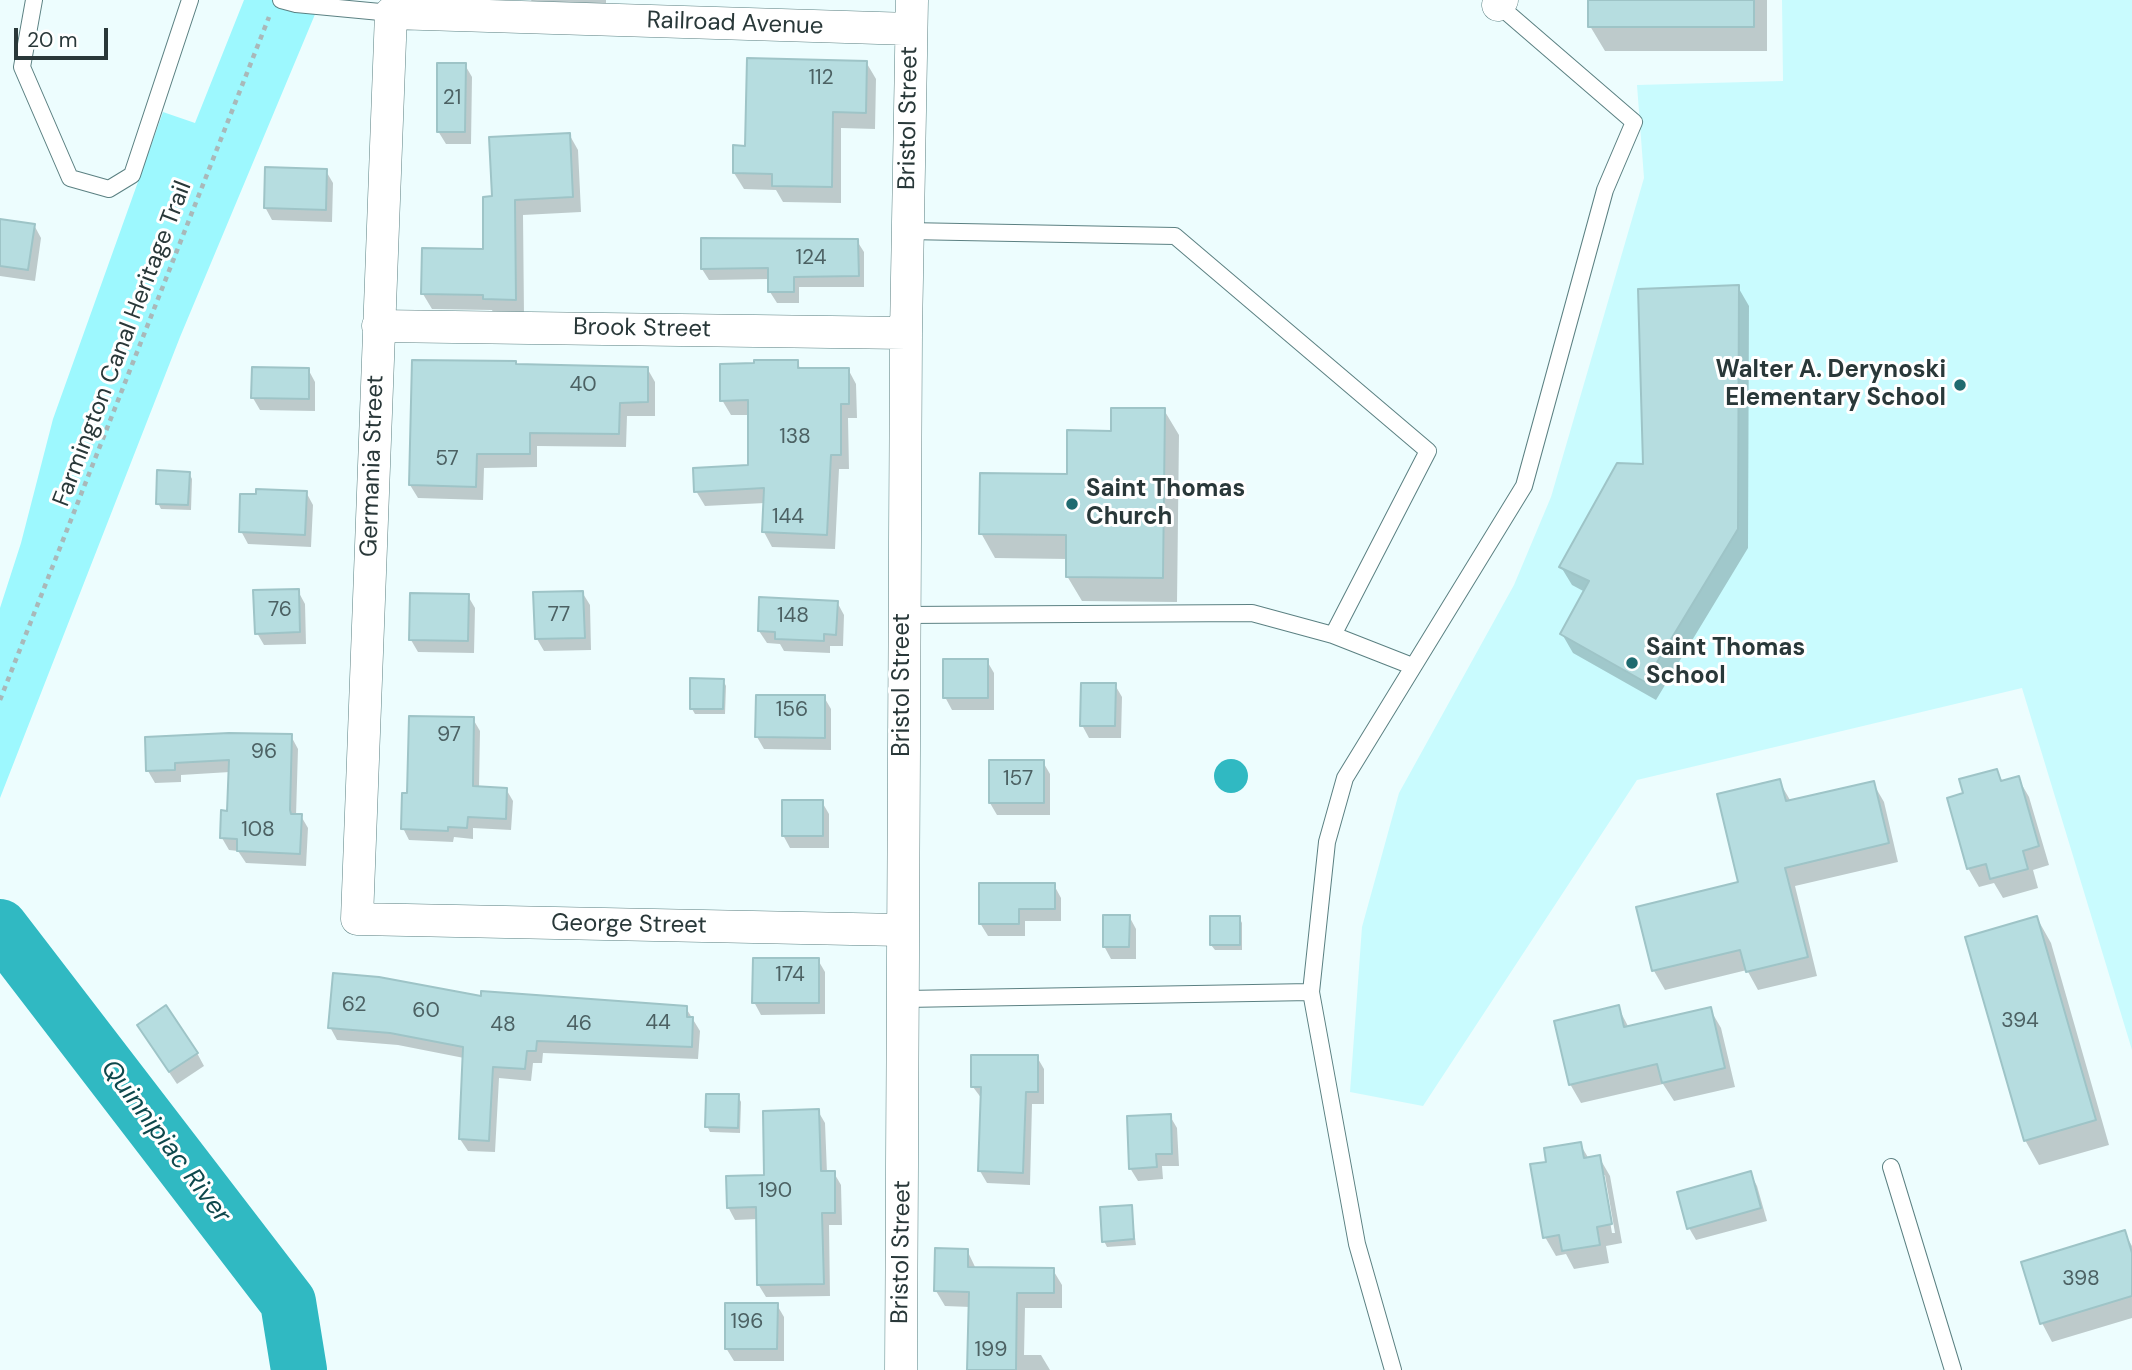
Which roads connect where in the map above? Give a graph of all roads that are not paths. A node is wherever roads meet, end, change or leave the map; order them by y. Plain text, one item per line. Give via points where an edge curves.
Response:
1 (34, 0) edge
2 (190, 0) edge
3 (1498, 2) edge
4 (276, 6) edge
5 (391, 13) junction
6 (911, 15) edge
7 (907, 231) junction
8 (377, 326) junction
9 (906, 333) junction
10 (904, 615) junction
11 (1333, 635) junction
12 (1412, 666) junction
13 (357, 919) joint
14 (901, 930) junction
15 (1311, 992) junction
16 (905, 999) junction
17 (1891, 1167) dead end
18 (901, 1370) edge
19 (1393, 1370) edge
20 (1953, 1370) edge

1 - 2 lane via 22,67 70,178 109,189 132,175
3 - 12 lane via 1634,122 1605,190 1524,486
4 - 5 lane
5 - 6 street, Railroad Avenue
5 - 8 street, Germania Street
6 - 7 street, Bristol Street
7 - 9 street, Bristol Street
7 - 11 lane via 1175,236 1428,451
8 - 9 street, Brook Street
8 - 13 street, Germania Street
9 - 10 street, Bristol Street
10 - 11 lane via 1252,613
10 - 14 street, Bristol Street
11 - 12 lane
12 - 15 lane via 1345,778 1327,842
13 - 14 street, George Street
14 - 16 street, Bristol Street
15 - 16 lane
15 - 19 lane via 1357,1244
16 - 18 street, Bristol Street
17 - 20 lane

